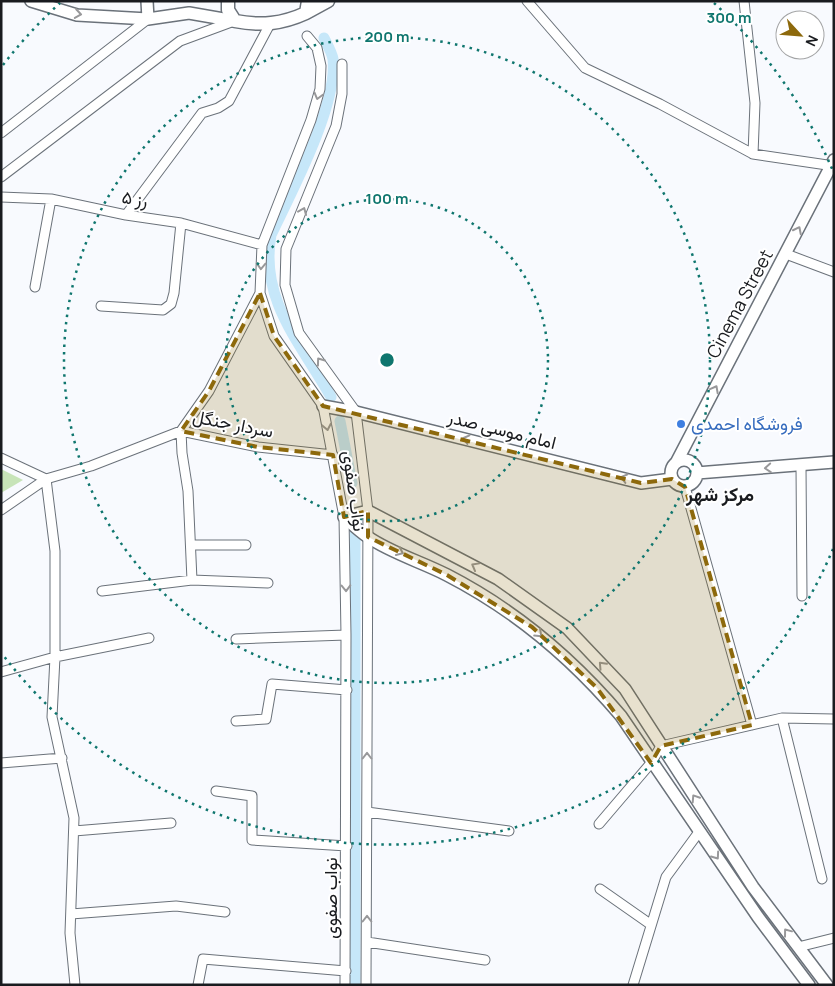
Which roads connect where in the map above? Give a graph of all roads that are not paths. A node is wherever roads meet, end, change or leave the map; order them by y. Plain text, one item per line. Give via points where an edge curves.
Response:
1 (31, 1) edge
2 (147, 1) edge
3 (228, 1) edge
4 (328, 1) edge
5 (527, 1) edge
6 (744, 1) edge
7 (307, 7) edge
8 (148, 18) junction
9 (235, 20) junction
10 (270, 24) junction
11 (307, 36) dead end
12 (342, 64) dead end
13 (1, 134) edge
14 (753, 154) junction
15 (833, 164) edge
16 (1, 177) edge
17 (1, 197) edge
18 (50, 199) junction
19 (126, 215) junction
20 (181, 223) junction
21 (262, 245) junction
22 (786, 254) junction
23 (834, 272) edge
24 (34, 287) dead end
25 (260, 293) junction
26 (101, 306) dead end
27 (323, 406) junction
28 (356, 412) junction
29 (181, 431) junction
30 (332, 455) junction
31 (1, 458) edge
32 (834, 462) edge
33 (676, 463) junction
34 (801, 466) junction
35 (697, 473) junction
36 (46, 479) junction
37 (672, 479) junction
38 (685, 486) junction
39 (1, 510) edge
40 (368, 511) junction
41 (344, 517) junction
42 (368, 537) junction
43 (191, 545) junction
44 (246, 545) dead end
45 (192, 580) junction
46 (268, 583) dead end
47 (102, 591) dead end
48 (802, 596) dead end
49 (346, 635) junction
50 (149, 638) dead end
51 (236, 639) dead end
52 (55, 657) junction
53 (1, 672) edge
54 (347, 690) junction
55 (782, 718) junction
56 (834, 719) edge
57 (236, 722) dead end
58 (752, 725) junction
59 (661, 746) junction
60 (62, 758) junction
61 (1, 763) edge
62 (651, 763) junction
63 (216, 791) dead end
64 (367, 812) junction
65 (171, 823) dead end
66 (599, 824) dead end
67 (74, 831) junction
68 (509, 831) dead end
69 (699, 832) junction
70 (347, 846) junction
71 (822, 879) dead end
72 (600, 888) dead end
73 (225, 912) dead end
74 (71, 914) junction
75 (650, 924) junction
76 (834, 938) edge
77 (367, 942) junction
78 (798, 947) junction
79 (486, 960) dead end
80 (346, 971) junction
81 (75, 985) edge
82 (198, 985) edge
83 (346, 985) edge
84 (366, 985) edge
85 (633, 985) edge
86 (809, 985) edge
87 (827, 985) edge

1 -> 8 street via 77,15
2 - 8 street
3 - 9 main road via 228,10
4 - 7 main road
5 - 14 street via 585,68
6 - 14 street via 755,103
7 - 10 main road
8 - 9 street via 189,13
8 - 13 street
9 - 10 main road
9 - 16 street via 180,41
10 - 19 street via 228,101 202,113
11 -> 21 street, نواب صفوی via 317,48 321,66 320,89
28 -> 12 street, نواب صفوی via 299,333 286,285 286,249 336,126 342,94
14 - 15 street
22 -> 15 street, Cinema Street
17 - 18 street, رز ۵
18 - 19 street, رز ۵
18 - 24 street
19 - 20 street, رز ۵
20 - 21 street, رز ۵
20 - 26 street via 171,304 163,310
21 -> 25 street, نواب صفوی
22 - 23 street
33 -> 22 street, Cinema Street
25 - 27 street, نواب صفوی via 274,336
25 - 29 street via 209,391
27 - 28 street, امام موسی صدر
27 -> 30 street, نواب صفوی
37 -> 28 street, امام موسی صدر via 641,483
28 - 40 street, نواب صفوی
29 - 30 street, سردار جنگل via 258,447
29 - 36 street, سردار جنگل via 91,466
29 - 43 street
30 - 41 street, نواب صفوی
31 - 36 street
32 - 34 street
33 - 35 street via 683,460 691,462
33 - 37 street
34 -> 35 street
34 - 48 street
35 - 38 street via 695,481
36 - 39 street, سردار جنگل
36 - 52 street via 55,551
37 - 38 street via 677,485
38 - 58 street
40 - 41 street
40 - 42 street, نواب صفوی
59 -> 40 street via 625,689 568,628 498,579
41 - 42 street
41 -> 49 street, نواب صفوی
42 -> 62 street via 448,575 500,604 532,627 597,688 621,716
64 -> 42 street, نواب صفوی
43 - 44 street
43 - 45 street
45 - 46 street
45 - 47 street
49 - 51 street
49 - 54 street, نواب صفوی
50 - 52 street
52 - 53 street
52 - 60 street via 52,717
54 - 57 street via 272,684 266,719
54 - 70 street, نواب صفوی
55 - 56 street
55 - 58 street
55 - 71 street
58 - 59 street
59 - 62 street
78 -> 59 street via 753,887
60 - 61 street
60 - 67 street
62 - 66 street
62 - 69 street
63 - 70 street via 252,796 252,840
64 - 68 street
77 -> 64 street, نواب صفوی
65 - 67 street
67 - 74 street
69 - 75 street via 666,876
69 -> 86 street
70 - 80 street, نواب صفوی
72 - 75 street
73 - 74 street via 176,906
74 - 81 street
75 - 85 street
76 - 78 street
77 - 79 street
77 - 84 street, نواب صفوی
78 - 87 street
80 - 82 street via 203,959
80 - 83 street, نواب صفوی

